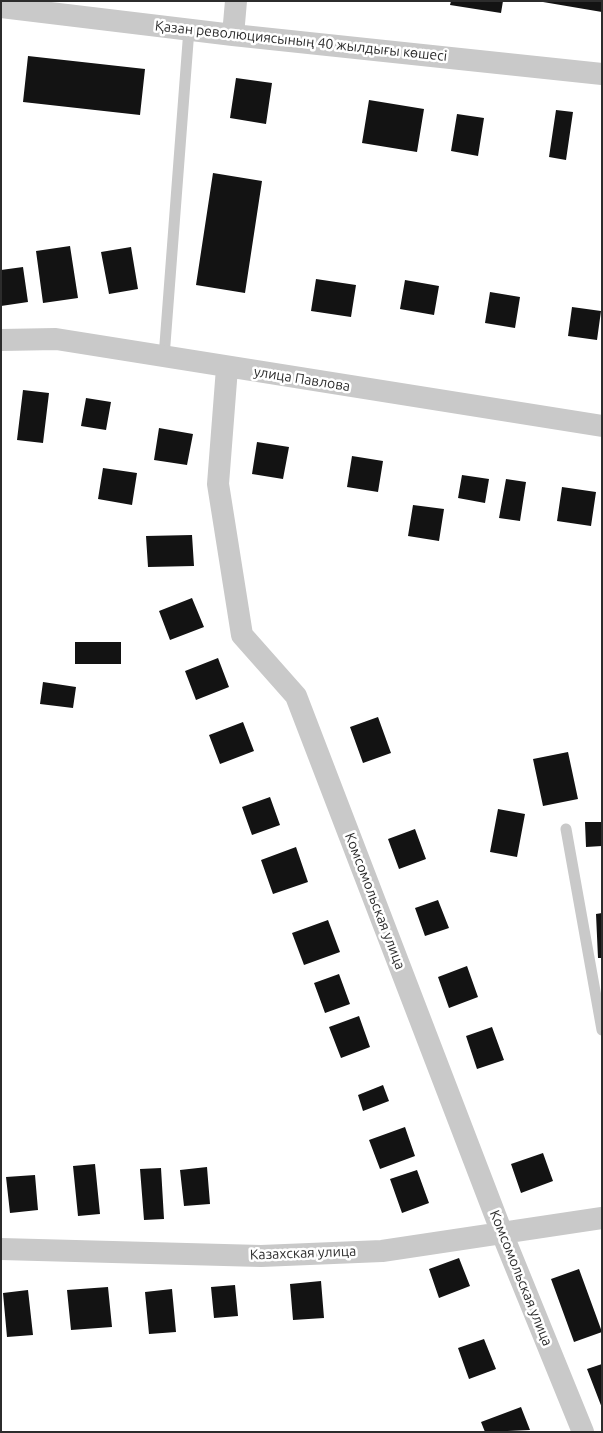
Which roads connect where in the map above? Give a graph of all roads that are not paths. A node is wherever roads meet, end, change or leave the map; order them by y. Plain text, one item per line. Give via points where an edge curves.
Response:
1 (236, 1) edge
2 (1, 7) edge
3 (189, 30) junction
4 (233, 35) junction
5 (602, 74) edge
6 (1, 340) edge
7 (164, 357) junction
8 (227, 368) junction
9 (602, 426) edge
10 (566, 828) dead end
11 (602, 1030) edge
12 (602, 1218) edge
13 (502, 1233) junction
14 (1, 1250) edge
15 (583, 1432) edge

1 - 4 street
2 - 3 street, Қазан революциясының 40 жылдығы көшесі
3 - 4 street, Қазан революциясының 40 жылдығы көшесі
3 - 7 lane
4 - 5 street, Қазан революциясының 40 жылдығы көшесі
6 - 7 street, улица Павлова via 56,339
7 - 8 street, улица Павлова
8 - 9 street, улица Павлова
8 - 13 street, Комсомольская улица via 218,484 242,635 296,696
10 - 11 lane
12 - 13 street, Казахская улица
13 - 14 street, Казахская улица via 382,1251 262,1256
13 - 15 street, Комсомольская улица

